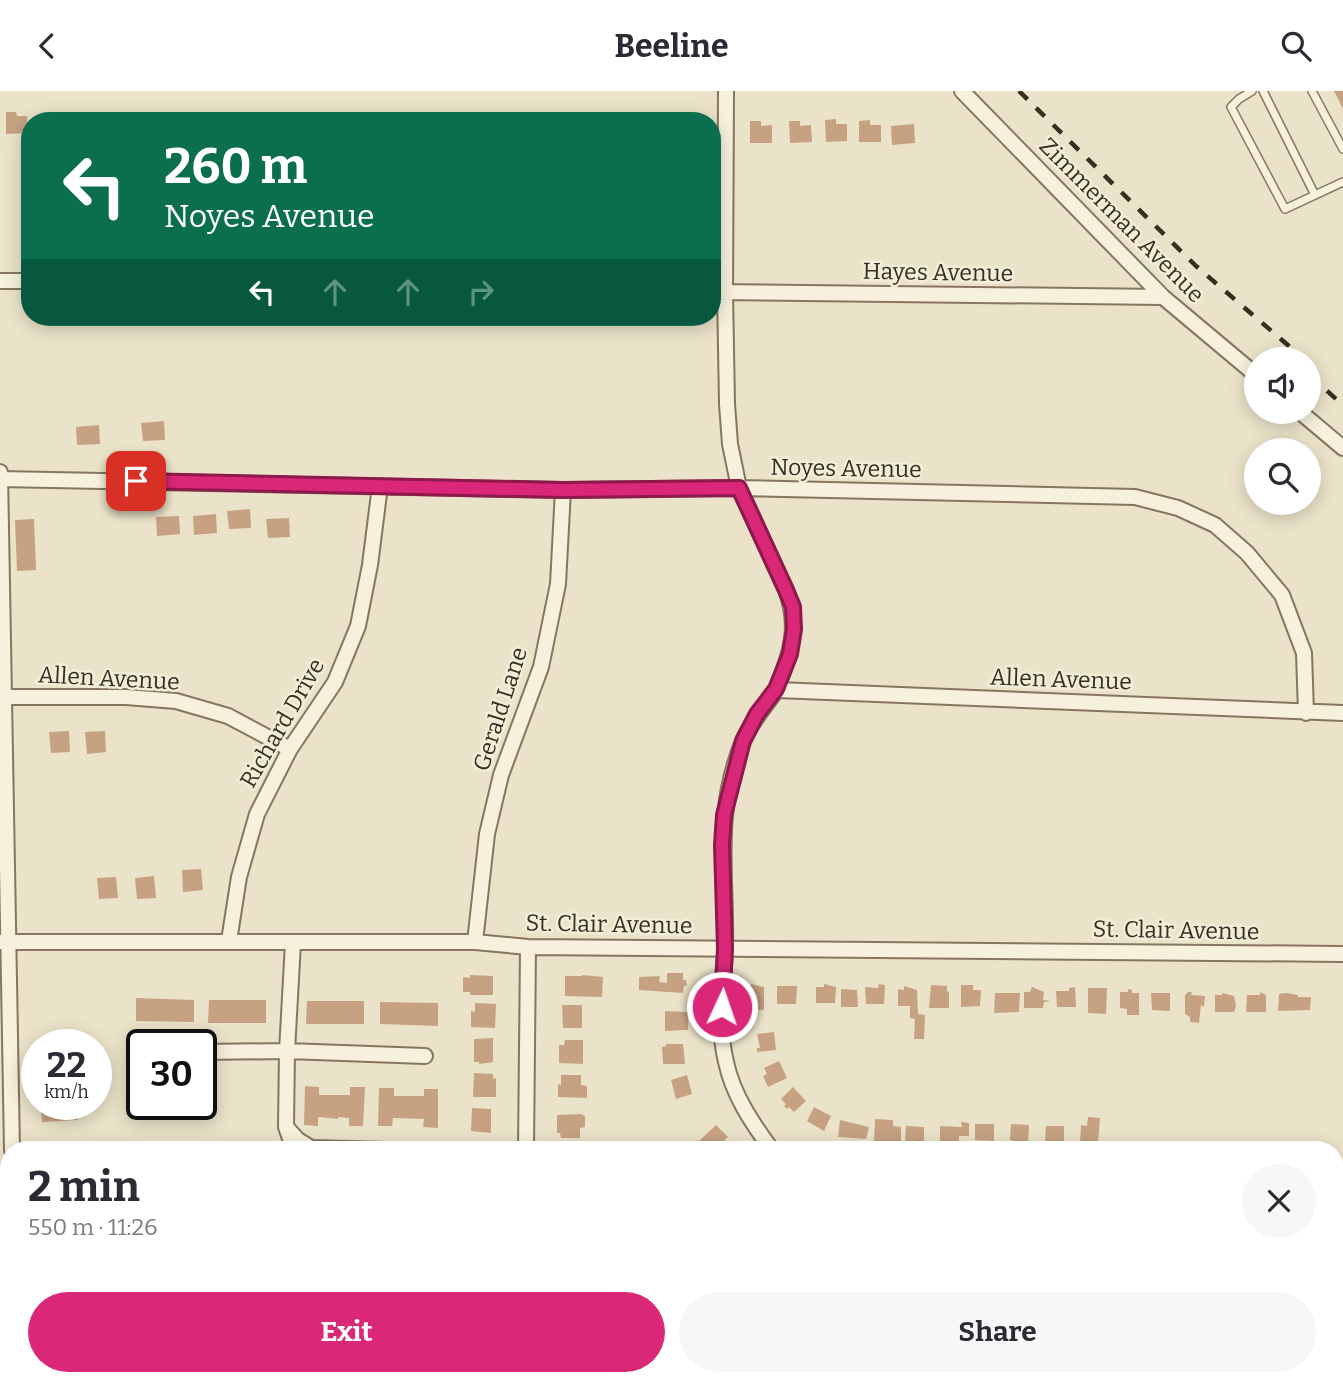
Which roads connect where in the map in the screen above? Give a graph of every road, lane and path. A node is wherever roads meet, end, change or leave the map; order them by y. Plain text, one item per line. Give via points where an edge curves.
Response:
1 (726, 91) edge
2 (962, 91) edge
3 (1252, 91) edge
4 (1263, 91) edge
5 (1312, 91) edge
6 (1343, 149) edge
7 (1343, 182) edge
8 (1315, 195) junction
9 (721, 235) edge
10 (0, 281) edge
11 (21, 281) edge
12 (721, 292) edge
13 (1163, 297) junction
14 (721, 320) edge
15 (1244, 366) edge
16 (1314, 424) edge
17 (1343, 448) edge
18 (0, 473) edge
19 (0, 479) edge
20 (380, 486) junction
21 (739, 488) junction
22 (563, 490) junction
23 (776, 689) junction
24 (2, 697) edge
25 (1306, 713) junction
26 (1343, 713) edge
27 (290, 749) junction
28 (3, 796) edge
29 (229, 941) junction
30 (4, 942) edge
31 (475, 942) junction
32 (293, 943) junction
33 (528, 947) junction
34 (725, 949) junction
35 (1343, 954) edge
36 (287, 1051) junction
37 (217, 1052) edge
38 (425, 1056) dead end
39 (5, 1077) edge
40 (286, 1127) junction
41 (11, 1141) edge
42 (291, 1141) edge
43 (300, 1141) edge
44 (526, 1141) edge
45 (765, 1141) edge

1 - 9 street
2 - 13 street, Zimmerman Avenue
3 - 8 lane via 1231,107 1285,209
4 - 8 lane
5 - 6 lane
7 - 8 lane
10 - 11 street
12 - 13 street, Hayes Avenue
13 - 15 street, Zimmerman Avenue
14 - 21 street via 730,444
16 - 17 street
18 - 19 street
19 - 20 street, Noyes Avenue
19 - 24 street
20 - 22 street, Noyes Avenue
20 - 27 street, Richard Drive via 358,626 335,682
21 - 22 street, Noyes Avenue
21 - 23 street via 793,607 790,654
21 - 25 street, Noyes Avenue via 1136,497 1178,508 1215,525 1247,553 1282,595 1304,653
22 - 31 street, Gerald Lane via 558,584 541,667 498,787
23 - 25 street, Allen Avenue
23 - 34 street via 743,741 728,792 722,845
24 - 27 street, Allen Avenue via 176,701 228,716
24 - 28 street
25 - 26 street, Allen Avenue
27 - 29 street, Richard Drive via 257,814 239,877
28 - 30 street
29 - 30 street, St. Clair Avenue
29 - 32 street, St. Clair Avenue
30 - 39 street
31 - 32 street, St. Clair Avenue
31 - 33 street, St. Clair Avenue
32 - 36 street
33 - 34 street, St. Clair Avenue
33 - 44 street
34 - 35 street, St. Clair Avenue
34 - 45 street via 721,1024 726,1062 749,1120
36 - 37 street
36 - 38 street
36 - 40 street
39 - 41 street
40 - 42 street
40 - 43 street

